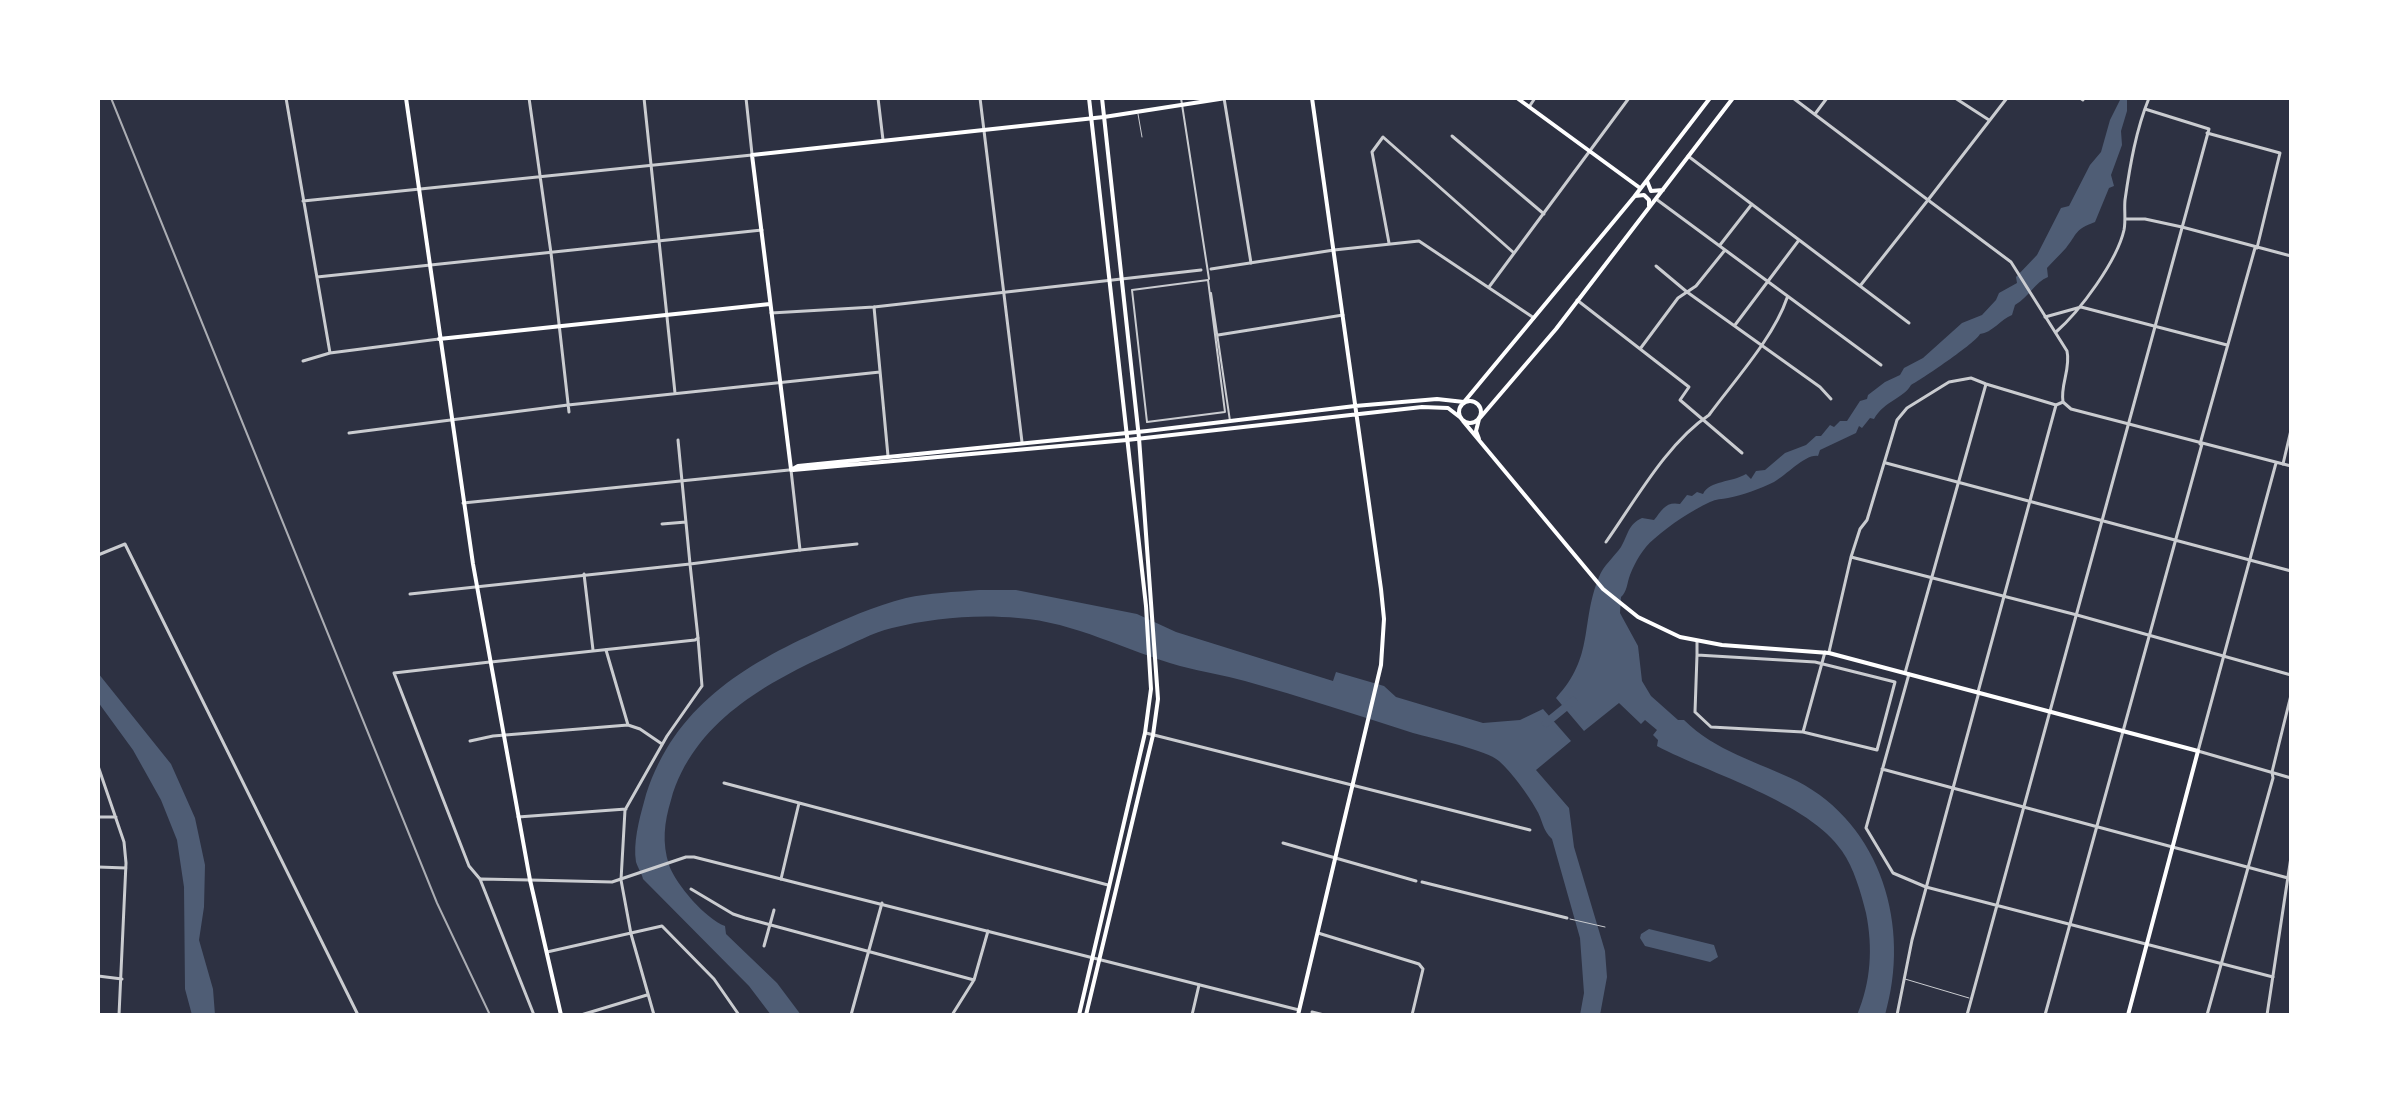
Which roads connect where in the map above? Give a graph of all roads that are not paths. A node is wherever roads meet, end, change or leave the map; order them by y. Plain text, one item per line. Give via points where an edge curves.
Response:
1 (288, 98) edge
2 (406, 98) edge
3 (529, 98) edge
4 (644, 98) edge
5 (746, 98) edge
6 (878, 98) edge
7 (980, 98) edge
8 (1089, 98) edge
9 (1102, 98) edge
10 (1181, 98) edge
11 (1225, 98) edge
12 (1312, 98) edge
13 (1517, 98) edge
14 (1535, 98) edge
15 (1629, 98) edge
16 (1710, 98) edge
17 (1733, 98) edge
18 (1793, 98) edge
19 (1827, 98) edge
20 (1955, 98) edge
21 (2007, 98) edge
22 (2149, 98) edge
23 (1182, 105) junction
24 (1529, 107) junction
25 (2145, 109) junction
26 (1138, 112) junction
27 (1815, 114) junction
28 (1104, 117) junction
29 (1091, 118) junction
30 (1989, 120) junction
31 (984, 129) junction
32 (2208, 131) junction
33 (1452, 136) dead end
34 (1142, 137) dead end
35 (883, 140) junction
36 (1590, 151) junction
37 (752, 155) junction
38 (1688, 156) junction
39 (650, 166) junction
40 (539, 177) junction
41 (1648, 179) junction
42 (1640, 188) junction
43 (418, 189) junction
44 (1663, 190) junction
45 (1634, 197) junction
46 (1928, 200) junction
47 (303, 201) junction
48 (1658, 201) junction
49 (1752, 204) junction
50 (1649, 208) junction
51 (1544, 214) junction
52 (2126, 219) junction
53 (2182, 227) junction
54 (762, 230) junction
55 (1799, 240) junction
56 (659, 242) junction
57 (1389, 243) junction
58 (1719, 246) junction
59 (2256, 248) junction
60 (1334, 250) junction
61 (1725, 250) junction
62 (551, 253) junction
63 (1514, 253) junction
64 (2291, 256) edge
65 (1251, 263) junction
66 (429, 266) junction
67 (1656, 266) dead end
68 (1211, 269) dead end
69 (1201, 270) dead end
70 (317, 277) junction
71 (1121, 279) junction
72 (1109, 281) junction
73 (1767, 281) junction
74 (1860, 286) junction
75 (1489, 287) junction
76 (1132, 290) joint
77 (1005, 292) junction
78 (1687, 292) junction
79 (1787, 298) junction
80 (1577, 300) junction
81 (770, 304) junction
82 (874, 307) junction
83 (2081, 307) junction
84 (771, 313) junction
85 (1343, 315) junction
86 (666, 316) junction
87 (2045, 317) junction
88 (1534, 318) junction
89 (1909, 323) dead end
90 (1735, 325) junction
91 (2155, 326) junction
92 (558, 327) junction
93 (2056, 332) junction
94 (1218, 335) junction
95 (439, 339) junction
96 (1761, 343) junction
97 (2227, 345) junction
98 (1640, 349) junction
99 (330, 353) junction
100 (303, 361) dead end
101 (1881, 365) dead end
102 (880, 372) junction
103 (779, 383) junction
104 (1986, 384) junction
105 (676, 394) junction
106 (1831, 399) dead end
107 (1464, 402) junction
108 (2063, 402) junction
109 (568, 405) junction
110 (2056, 405) junction
111 (1355, 406) junction
112 (569, 412) dead end
113 (1357, 415) junction
114 (1703, 418) junction
115 (1462, 419) junction
116 (1479, 419) junction
117 (451, 420) junction
118 (1230, 422) junction
119 (2128, 424) junction
120 (2291, 430) edge
121 (1138, 431) junction
122 (1126, 432) junction
123 (349, 433) dead end
124 (1139, 438) junction
125 (678, 440) dead end
126 (1127, 440) junction
127 (1022, 442) junction
128 (2201, 444) junction
129 (1481, 445) junction
130 (1023, 449) junction
131 (1742, 453) dead end
132 (888, 456) junction
133 (1886, 463) junction
134 (2276, 463) junction
135 (2283, 464) junction
136 (2291, 466) edge
137 (791, 470) junction
138 (682, 481) junction
139 (1958, 483) junction
140 (2031, 502) junction
141 (463, 503) junction
142 (2102, 521) junction
143 (686, 522) junction
144 (662, 524) dead end
145 (2176, 541) junction
146 (1606, 542) dead end
147 (857, 544) dead end
148 (800, 550) junction
149 (98, 555) edge
150 (1851, 557) junction
151 (2249, 559) junction
152 (690, 564) junction
153 (2291, 571) edge
154 (584, 574) junction
155 (1932, 577) junction
156 (476, 586) junction
157 (410, 594) dead end
158 (2005, 597) junction
159 (2077, 615) junction
160 (2149, 635) junction
161 (698, 638) junction
162 (1697, 641) junction
163 (606, 650) junction
164 (593, 651) junction
165 (1827, 652) junction
166 (1697, 655) junction
167 (2222, 656) junction
168 (490, 662) junction
169 (1822, 663) junction
170 (1907, 673) junction
171 (2291, 675) edge
172 (1979, 692) junction
173 (2291, 695) edge
174 (2052, 712) junction
175 (628, 725) junction
176 (2124, 731) junction
177 (1803, 732) junction
178 (1145, 733) junction
179 (503, 735) junction
180 (1153, 735) junction
181 (470, 741) dead end
182 (662, 744) junction
183 (1877, 750) junction
184 (2198, 751) junction
185 (1886, 754) junction
186 (98, 766) edge
187 (1882, 769) junction
188 (2272, 772) junction
189 (2291, 778) edge
190 (724, 783) dead end
191 (1353, 784) junction
192 (1953, 788) junction
193 (799, 803) junction
194 (2025, 808) junction
195 (626, 809) junction
196 (98, 817) edge
197 (116, 817) junction
198 (518, 817) junction
199 (2097, 828) junction
200 (1530, 830) dead end
201 (1283, 843) dead end
202 (2173, 847) junction
203 (2291, 857) edge
204 (1335, 860) junction
205 (2248, 866) junction
206 (98, 867) edge
207 (126, 868) junction
208 (2288, 878) junction
209 (480, 879) junction
210 (781, 879) junction
211 (530, 880) junction
212 (621, 880) junction
213 (1108, 885) junction
214 (1926, 887) junction
215 (691, 889) dead end
216 (882, 903) junction
217 (1998, 905) junction
218 (774, 910) dead end
219 (1567, 918) joint
220 (770, 924) junction
221 (2071, 925) junction
222 (1605, 927) dead end
223 (988, 931) junction
224 (1318, 933) junction
225 (631, 934) junction
226 (2147, 944) junction
227 (764, 946) dead end
228 (546, 952) junction
229 (868, 952) junction
230 (1097, 959) junction
231 (2222, 963) junction
232 (98, 976) edge
233 (2273, 977) junction
234 (122, 979) junction
235 (1905, 979) junction
236 (974, 980) junction
237 (1199, 985) junction
238 (647, 995) junction
239 (1972, 998) junction
240 (1299, 1012) edge
241 (1312, 1012) dead end
242 (119, 1015) edge
243 (358, 1015) edge
244 (534, 1015) edge
245 (561, 1015) edge
246 (581, 1015) edge
247 (654, 1015) edge
248 (739, 1015) edge
249 (851, 1015) edge
250 (952, 1015) edge
251 (1079, 1015) edge
252 (1086, 1015) edge
253 (1192, 1015) edge
254 (1324, 1015) edge
255 (1412, 1015) edge
256 (1897, 1015) edge
257 (1967, 1015) edge
258 (2045, 1015) edge
259 (2128, 1015) edge
260 (2207, 1015) edge
261 (2267, 1015) edge

1 - 47 street
2 - 43 main road
3 - 40 street
4 - 39 street
5 - 37 street
6 - 35 street
7 - 31 street
8 - 29 main road
9 - 28 main road
10 - 23 street
11 - 23 main road
11 - 65 street
12 - 60 main road
13 - 24 main road
14 - 24 street
15 - 36 street
16 - 41 main road
17 - 38 main road
18 - 27 street
19 - 27 street
20 - 30 street
21 - 30 street
22 - 25 street
23 - 26 main road
23 - 94 street
24 - 36 main road
25 - 32 street
25 - 52 street
26 - 28 main road
26 - 34 lane
27 - 46 street
28 - 29 main road
28 - 71 main road
29 - 31 main road
29 - 72 main road
30 - 46 street
31 - 35 main road
31 - 77 street
32 - 53 street
32 - 59 street via 2280,153
33 - 51 street
35 - 37 main road
36 - 42 main road
36 - 51 street
37 - 39 street
37 - 54 main road
38 - 44 main road
38 - 49 street
39 - 40 street
39 - 56 street
40 - 43 street
40 - 62 street
41 - 42 main road
41 - 44 main road via 1651,191
42 - 45 main road
43 - 47 street
43 - 66 main road
44 - 48 main road
45 - 50 main road via 1644,195
45 - 88 main road
46 - 74 street
46 - 87 street via 2011,262
47 - 70 street
48 - 50 main road
48 - 58 street
49 - 55 street
49 - 58 street
50 - 80 main road
51 - 63 street
52 - 53 street
52 - 83 street via 2118,248
53 - 59 street
53 - 91 street
54 - 56 street
54 - 81 main road
55 - 73 street
55 - 74 street
56 - 62 street
56 - 86 street
57 - 60 street
57 - 63 street via 1372,152 1383,137
57 - 75 street via 1422,243
58 - 61 street
59 - 64 street
59 - 97 street
60 - 65 street
60 - 85 main road
61 - 73 street
61 - 78 street
62 - 66 street
62 - 92 street
63 - 75 street
65 - 68 street
66 - 70 street
66 - 95 main road
67 - 78 street
69 - 71 street
70 - 99 street
71 - 72 street
71 - 121 main road
72 - 77 street
72 - 122 main road
73 - 79 street
73 - 90 street
74 - 89 street
75 - 88 street
76 - 76 street via 1147,422 1225,412 1208,280
77 - 82 street
77 - 127 street
78 - 90 street
78 - 98 street
79 - 96 street
79 - 101 street
80 - 98 street
80 - 116 main road
81 - 84 main road
81 - 86 main road
82 - 84 street
82 - 102 street
83 - 87 street
83 - 91 street
83 - 93 street
84 - 103 main road
85 - 94 street
85 - 111 main road
86 - 92 main road
86 - 105 street
87 - 93 street
88 - 107 main road
90 - 96 street
91 - 97 street
91 - 119 street
92 - 95 main road
92 - 109 street
93 - 108 street via 2069,360
94 - 118 street
95 - 99 street
95 - 117 main road
96 - 106 street
96 - 114 street
97 - 128 street
98 - 114 street via 1689,387 1680,400
99 - 100 street
102 - 103 street
102 - 132 street
103 - 105 street
103 - 137 main road
104 - 110 street
104 - 133 street via 1971,378 1949,382 1907,408 1891,435
104 - 139 street
105 - 109 street
107 - 111 main road via 1426,399
107 - 115 main road via 1459,409
107 - 116 main road via 1478,403
108 - 110 street
108 - 119 street via 2071,409
109 - 112 street
109 - 117 street
110 - 140 street
111 - 113 main road
111 - 118 main road
113 - 115 main road via 1440,407
113 - 124 main road
113 - 191 main road via 1384,619 1377,681
114 - 131 street
114 - 146 street via 1656,470
115 - 116 main road
115 - 129 main road
116 - 129 main road
117 - 123 street
117 - 141 main road
118 - 121 main road
119 - 128 street
119 - 142 street
120 - 135 street
121 - 122 main road
121 - 124 main road
122 - 126 main road
122 - 127 main road
124 - 126 main road
124 - 180 main road via 1157,663
125 - 138 street
126 - 130 main road
126 - 178 main road via 1150,660
127 - 130 main road
127 - 132 main road
128 - 134 street
128 - 145 street
129 - 162 main road via 1621,606 1667,632
130 - 137 main road
132 - 137 main road
133 - 139 street
133 - 150 street
134 - 135 street
134 - 151 street
135 - 136 street
137 - 138 street
137 - 148 street
138 - 141 street
138 - 143 street
139 - 140 street
139 - 155 street
140 - 142 street
140 - 158 street
141 - 156 main road
142 - 145 street
142 - 159 street
143 - 144 street
143 - 152 street
145 - 151 street
145 - 160 street
147 - 148 street
148 - 152 street
149 - 243 street via 125,544
150 - 155 street
150 - 165 street
151 - 153 street
151 - 167 street
152 - 154 street
152 - 161 street
154 - 156 street
154 - 164 street
155 - 158 street
155 - 170 street
156 - 157 street
156 - 168 main road
158 - 159 street
158 - 172 street
159 - 160 street
159 - 174 street
160 - 167 street
160 - 176 street
161 - 163 street
161 - 182 street via 702,686
162 - 165 main road
162 - 166 street
163 - 164 street
163 - 175 street
164 - 168 street
165 - 169 street
165 - 170 main road
166 - 169 street
166 - 177 street via 1695,712 1704,722 1711,727
167 - 171 street
167 - 184 street
168 - 179 main road
168 - 209 street via 394,673 469,866
169 - 177 street
169 - 183 street via 1895,682
170 - 172 main road
170 - 185 street
172 - 174 main road
172 - 192 street
173 - 188 street
174 - 176 main road
174 - 194 street
175 - 179 street
175 - 182 street
176 - 184 main road
176 - 199 street
177 - 183 street
178 - 180 street
178 - 213 main road
179 - 181 street
179 - 198 main road
180 - 191 street
180 - 230 main road
182 - 195 street
183 - 185 street
184 - 188 street
184 - 202 main road
185 - 187 street
186 - 197 street
187 - 192 street
187 - 214 street via 1866,828 1890,869
188 - 189 street
188 - 205 street
190 - 193 street
191 - 200 street
191 - 204 main road
192 - 194 street
192 - 214 street
193 - 210 street
193 - 213 street
194 - 199 street
194 - 217 street
195 - 198 street
195 - 212 street
196 - 197 street
197 - 207 street
198 - 211 main road
199 - 202 street
199 - 221 street
201 - 204 street
202 - 205 street
202 - 226 main road
203 - 208 street
204 - 219 street
204 - 224 main road
205 - 208 street
205 - 231 street
206 - 207 street
207 - 234 street
208 - 233 street
209 - 211 street
209 - 244 street
210 - 212 street via 686,857
210 - 216 street
211 - 212 street
211 - 228 main road
212 - 225 street
213 - 230 main road
214 - 217 street
214 - 235 street
215 - 220 street via 733,914
216 - 223 street
216 - 229 street
217 - 221 street
217 - 239 street
218 - 220 street
219 - 222 lane
220 - 227 street
220 - 229 street
221 - 226 street
221 - 258 street
223 - 230 street
223 - 236 street
224 - 240 main road
224 - 255 street via 1419,964 1423,969
225 - 228 street
225 - 238 street
225 - 248 street via 662,926 714,979
226 - 231 street
226 - 259 main road
228 - 245 main road
229 - 236 street
229 - 249 street
230 - 237 street
230 - 251 main road
230 - 252 main road
231 - 233 street
231 - 260 street
232 - 234 street
233 - 261 street
234 - 242 street
235 - 239 lane
235 - 256 street
236 - 250 street
237 - 240 street
237 - 253 street
238 - 246 street
238 - 247 street
239 - 257 street
241 - 254 street

